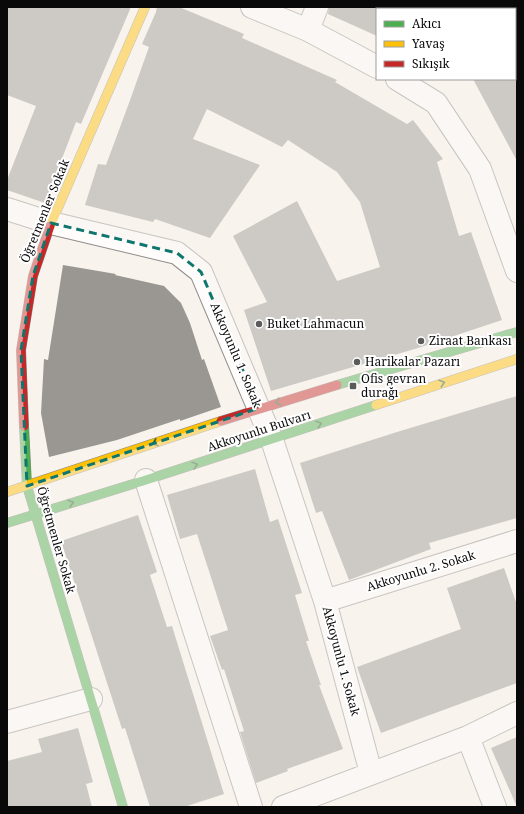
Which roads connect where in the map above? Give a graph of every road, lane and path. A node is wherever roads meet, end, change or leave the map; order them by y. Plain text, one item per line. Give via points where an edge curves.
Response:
1 (145, 7) edge
2 (252, 7) edge
3 (318, 7) edge
4 (308, 30) junction
5 (376, 66) edge
6 (399, 80) edge
7 (7, 209) edge
8 (51, 223) junction
9 (513, 249) edge
10 (517, 271) edge
11 (517, 332) edge
12 (517, 359) edge
13 (259, 408) junction
14 (272, 440) junction
15 (146, 480) junction
16 (27, 486) junction
17 (7, 492) edge
18 (36, 514) junction
19 (7, 523) edge
20 (517, 541) edge
21 (325, 601) junction
22 (91, 699) junction
23 (517, 713) edge
24 (7, 722) edge
25 (468, 737) junction
26 (372, 773) junction
27 (123, 807) edge
28 (251, 807) edge
29 (283, 807) edge
30 (495, 807) edge

1 - 8 main road, Öğretmenler Sokak
2 - 4 street
3 - 4 street
4 - 5 street
6 - 9 street via 436,103 480,169
7 - 8 street, Akkoyunlu 1. Sokak
8 - 13 street, Akkoyunlu 1. Sokak via 177,254 201,272
8 - 16 main road, Öğretmenler Sokak via 33,276 21,350
9 - 10 street
11 -> 13 main road, Akkoyunlu Bulvarı
14 -> 12 main road, Akkoyunlu Bulvarı
13 - 14 street, Akkoyunlu 1. Sokak
13 -> 16 main road, Akkoyunlu Bulvarı
15 -> 14 main road, Akkoyunlu Bulvarı
14 - 21 street, Akkoyunlu 1. Sokak
18 -> 15 main road, Akkoyunlu Bulvarı
15 - 28 street
16 - 17 main road, Akkoyunlu Bulvarı
16 - 18 main road, Öğretmenler Sokak
18 - 19 main road, Akkoyunlu Bulvarı
18 - 22 main road, Öğretmenler Sokak
20 - 21 street, Akkoyunlu 2. Sokak
21 - 26 street, Akkoyunlu 1. Sokak
22 - 24 street
22 - 27 main road, Öğretmenler Sokak
23 - 25 street
25 - 26 street
25 - 30 street
26 - 29 street

